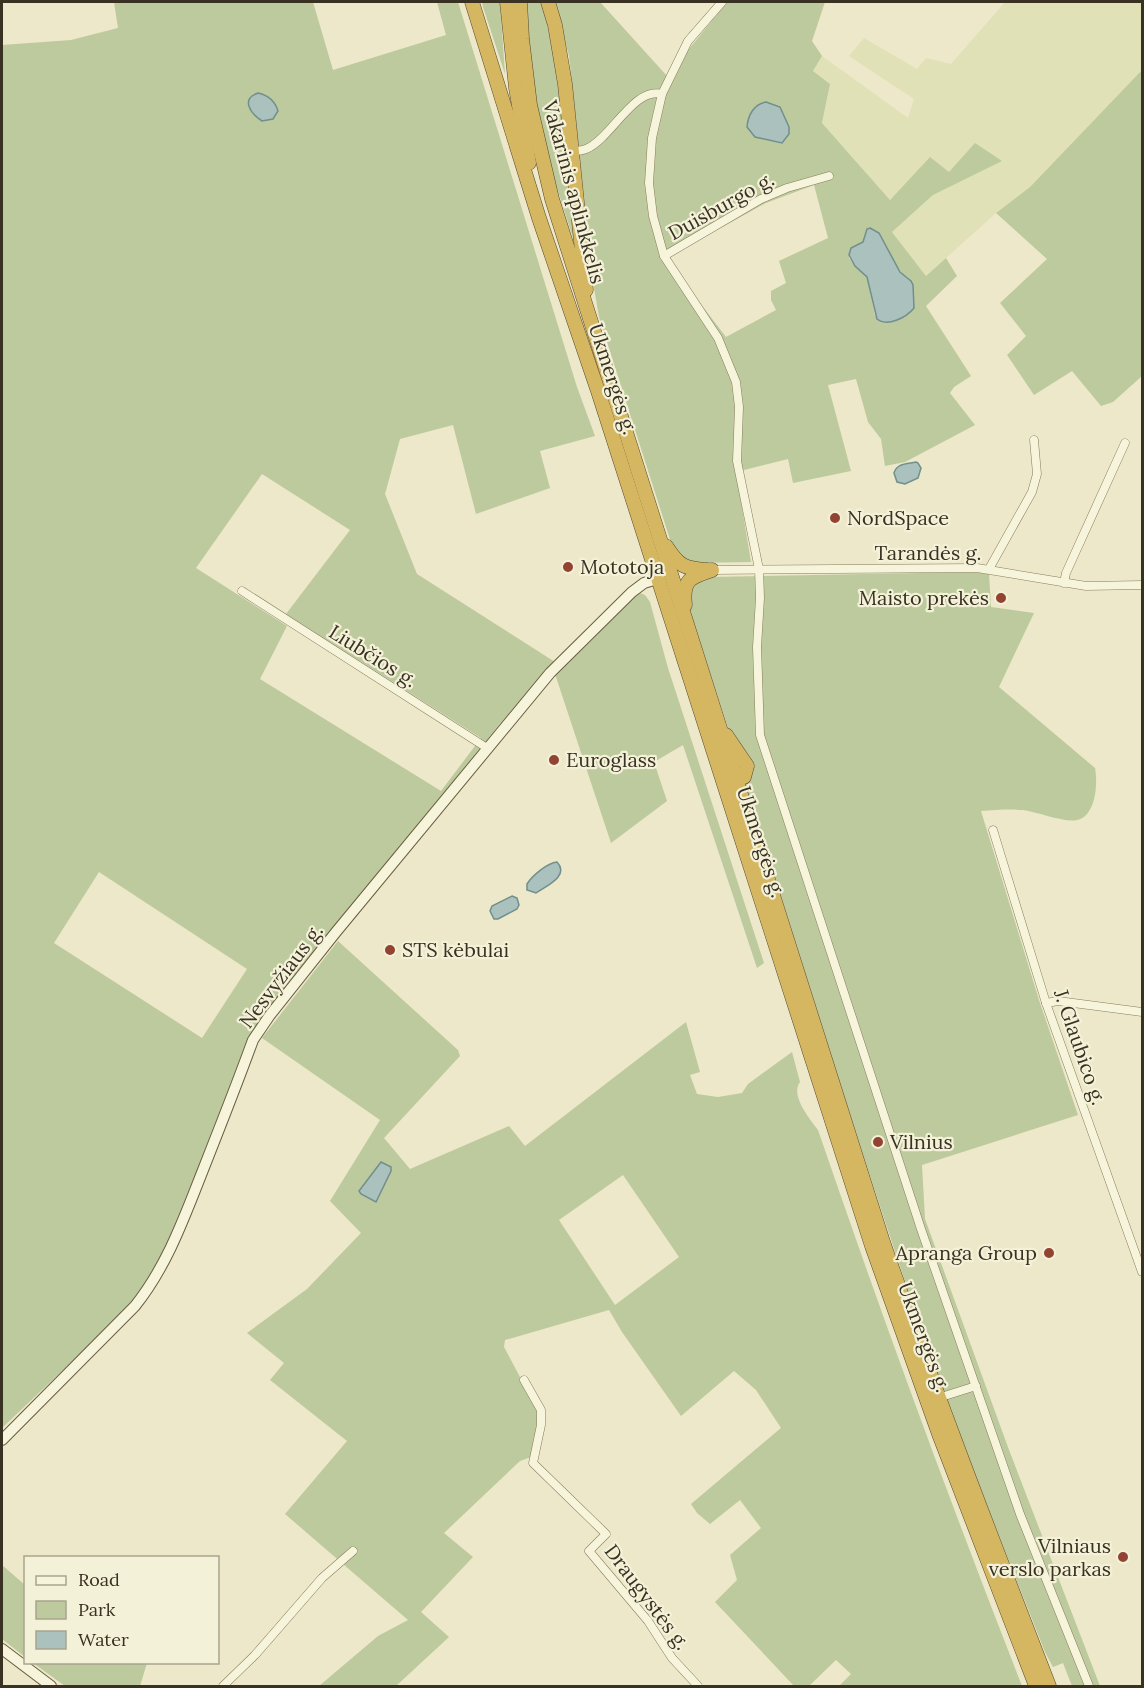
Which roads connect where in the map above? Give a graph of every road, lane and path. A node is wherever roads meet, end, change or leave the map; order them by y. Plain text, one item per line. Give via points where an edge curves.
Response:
1 (472, 2) edge
2 (507, 2) edge
3 (520, 2) edge
4 (548, 2) edge
5 (722, 2) edge
6 (662, 94) junction
7 (572, 151) junction
8 (829, 176) dead end
9 (539, 218) junction
10 (664, 256) junction
11 (589, 319) junction
12 (1034, 440) dead end
13 (1125, 442) dead end
14 (657, 531) junction
15 (759, 569) junction
16 (989, 569) junction
17 (712, 570) junction
18 (657, 579) junction
19 (1064, 583) junction
20 (1143, 585) edge
21 (242, 591) dead end
22 (689, 631) junction
23 (709, 744) junction
24 (487, 748) junction
25 (735, 779) junction
26 (993, 830) dead end
27 (1046, 1003) junction
28 (1143, 1012) edge
29 (1143, 1272) edge
30 (524, 1380) dead end
31 (976, 1386) junction
32 (938, 1398) junction
33 (2, 1440) edge
34 (353, 1551) dead end
35 (2, 1649) edge
36 (51, 1686) edge
37 (223, 1686) edge
38 (698, 1686) edge
39 (1036, 1686) edge
40 (1049, 1686) edge
41 (1089, 1686) edge

1 - 9 highway, Ukmergės g.
2 - 9 highway, Vakarinis aplinkkelis via 516,88
3 - 11 highway, Vakarinis aplinkkelis via 526,79 538,144
4 - 7 highway via 560,53
5 - 6 street via 688,41
6 - 7 street via 645,95 587,149
6 - 10 street via 652,138 649,183
7 - 11 highway
8 - 10 street, Duisburgo g. via 761,199
9 - 18 highway, Ukmergės g.
10 - 15 street via 718,338 736,382 737,461
11 - 14 highway, Ukmergės g.
12 - 16 street via 1037,474 1032,492
13 - 19 street
14 - 17 highway via 681,565
14 - 22 highway, Ukmergės g.
15 - 16 street, Tarandės g.
15 - 17 street, Tarandės g.
15 - 31 street via 760,735 908,1193
16 - 19 street, Tarandės g.
17 - 22 highway via 692,578 685,586
18 - 23 highway, Ukmergės g.
18 - 24 street, Nesvyžiaus g. via 632,592 556,667
19 - 20 street, Tarandės g.
21 - 24 street, Liubčios g.
22 - 25 highway, Ukmergės g. via 718,724 747,766 744,777
23 - 25 highway via 728,777
23 - 39 highway, Ukmergės g. via 875,1257
24 - 33 street, Nesvyžiaus g. via 253,1040 181,1226 148,1289
25 - 32 highway, Ukmergės g. via 847,1132
26 - 27 street, J. Glaubico g.
27 - 28 street via 1058,1001
27 - 29 street, J. Glaubico g.
30 - 38 street, Draugystės g. via 541,1410 533,1463 606,1534 589,1551
31 - 32 street
31 - 41 street via 1020,1514
32 - 40 highway, Ukmergės g.
34 - 37 street via 322,1578
35 - 36 street

